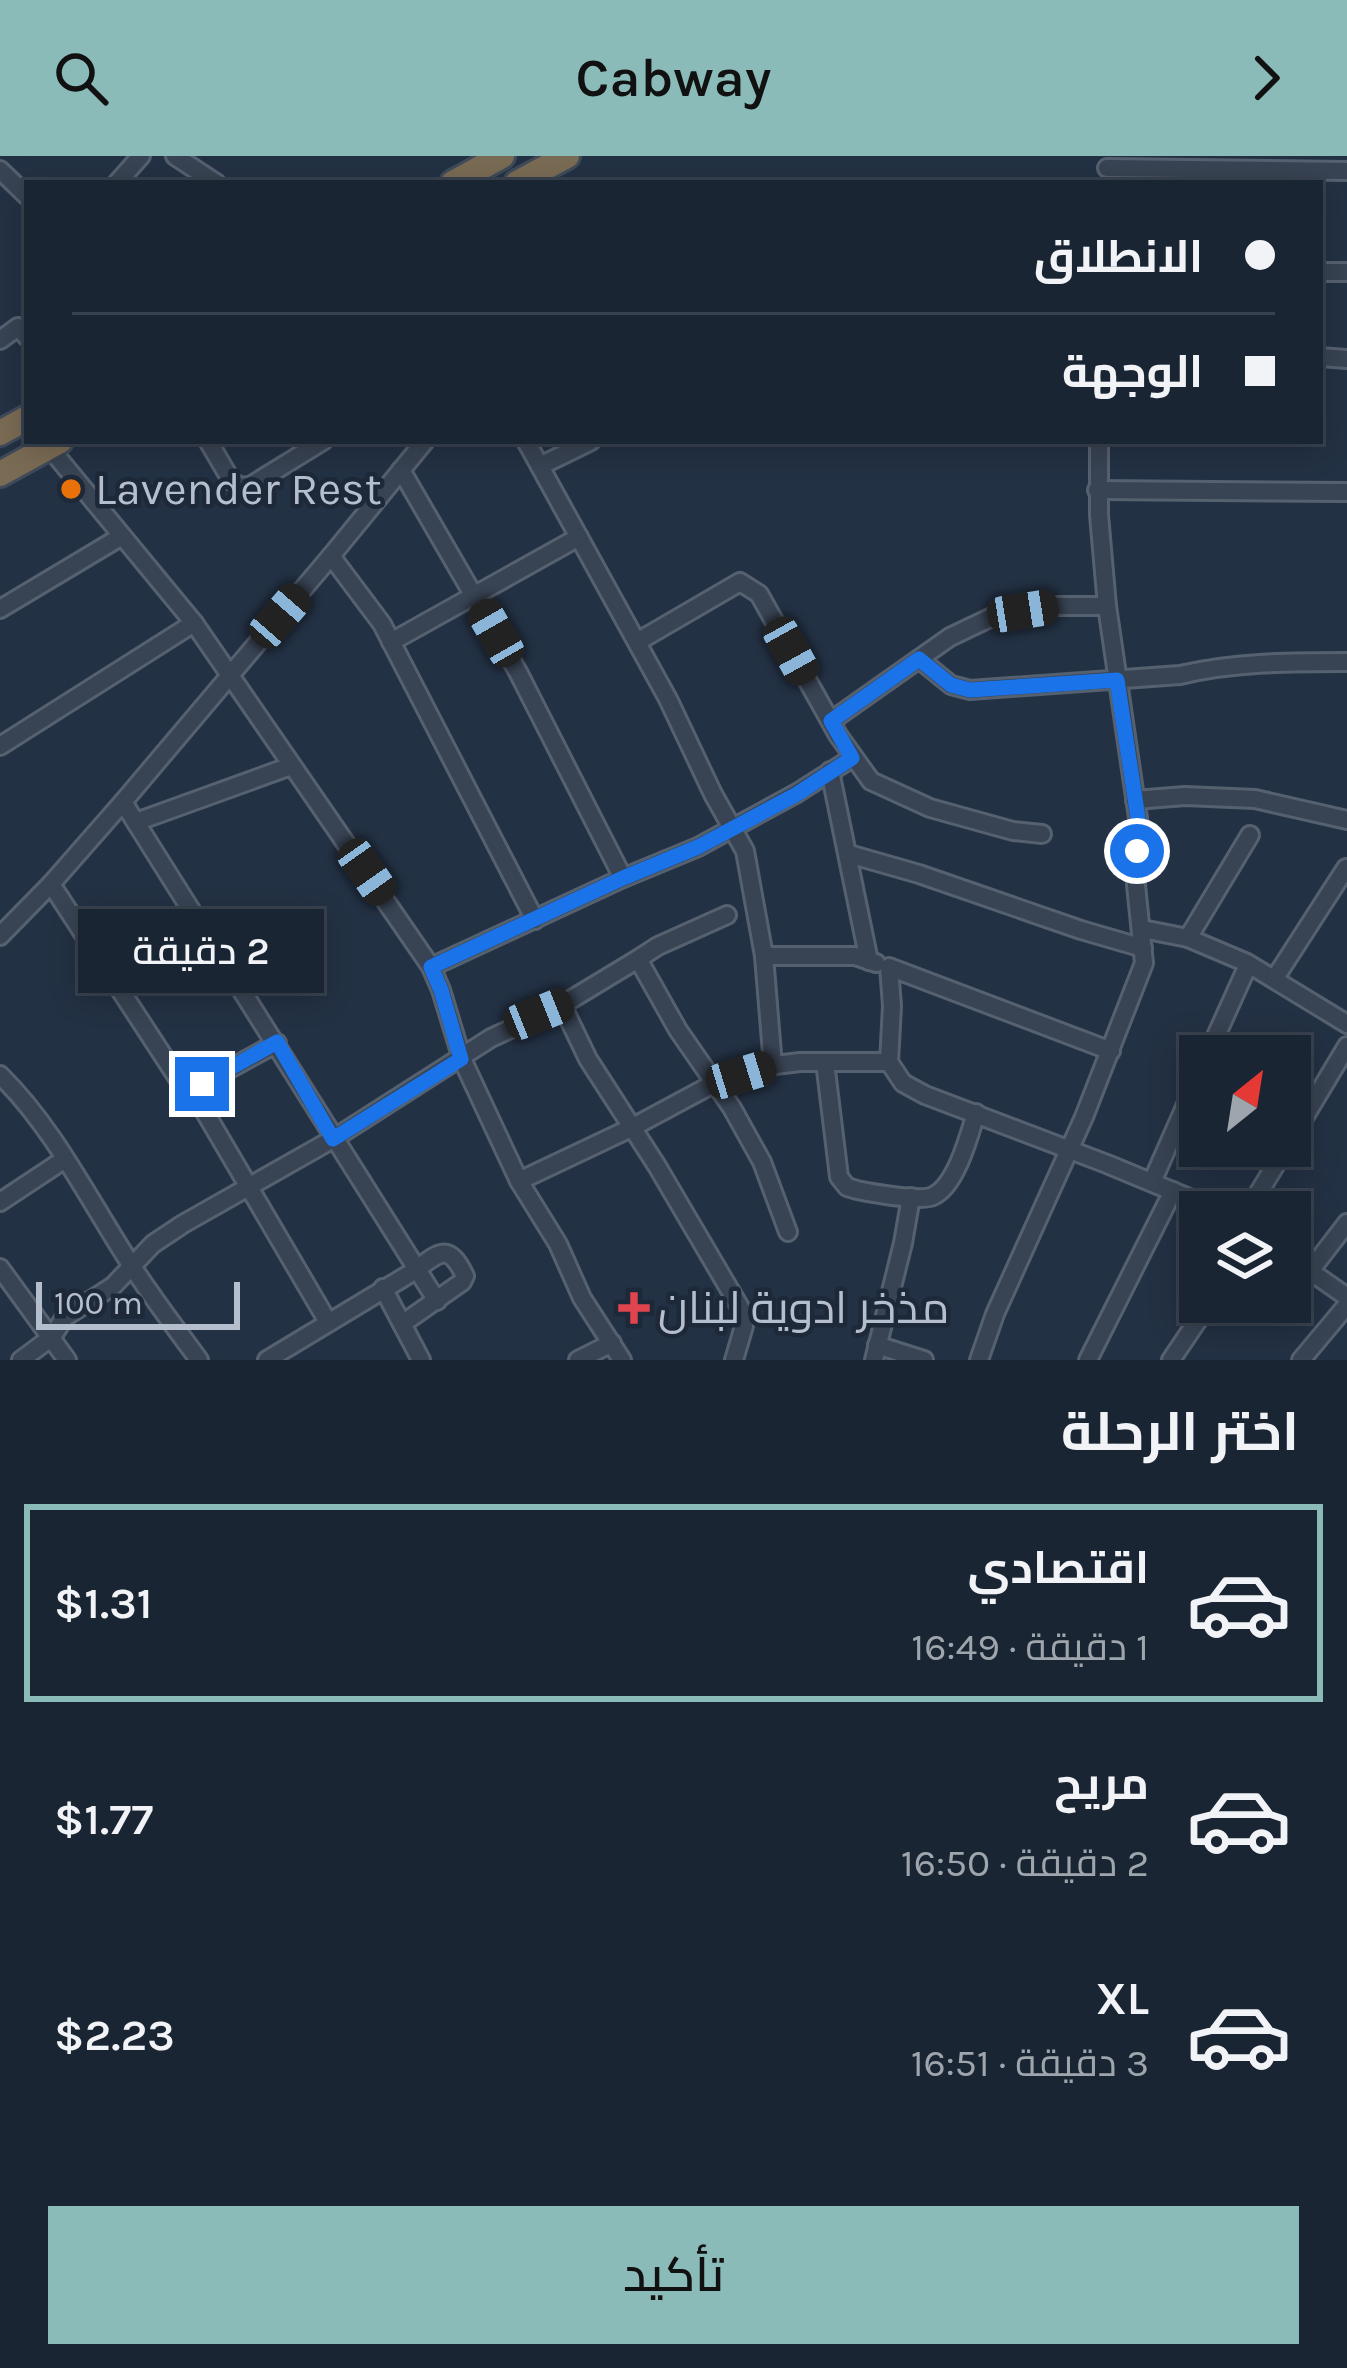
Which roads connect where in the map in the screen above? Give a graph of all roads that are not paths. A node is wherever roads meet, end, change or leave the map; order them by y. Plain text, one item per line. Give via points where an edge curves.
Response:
1 (141, 156) edge
2 (175, 156) edge
3 (567, 156) edge
4 (491, 159) edge
5 (1107, 169) edge
6 (0, 170) edge
7 (1347, 171) edge
8 (120, 180) edge
9 (211, 180) edge
10 (458, 180) edge
11 (523, 180) edge
12 (24, 193) edge
13 (24, 334) edge
14 (0, 340) edge
15 (54, 444) edge
16 (210, 444) edge
17 (318, 444) edge
18 (423, 444) edge
19 (528, 444) edge
20 (585, 444) edge
21 (1099, 444) edge
22 (540, 466) junction
23 (401, 470) junction
24 (0, 474) edge
25 (1097, 490) junction
26 (1347, 492) edge
27 (122, 536) junction
28 (579, 537) junction
29 (331, 556) junction
30 (473, 595) junction
31 (1107, 606) junction
32 (0, 609) edge
33 (194, 623) junction
34 (391, 642) junction
35 (638, 642) junction
36 (919, 659) junction
37 (1347, 662) edge
38 (229, 675) junction
39 (1117, 680) junction
40 (831, 721) junction
41 (0, 746) edge
42 (852, 758) junction
43 (291, 766) junction
44 (830, 771) junction
45 (1136, 800) junction
46 (123, 802) junction
47 (1347, 820) edge
48 (136, 822) junction
49 (732, 830) junction
50 (1042, 834) dead end
51 (1250, 835) dead end
52 (849, 854) junction
53 (1346, 868) edge
54 (623, 878) junction
55 (51, 884) junction
56 (727, 915) dead end
57 (535, 920) junction
58 (0, 936) edge
59 (1142, 938) junction
60 (1188, 938) junction
61 (764, 956) junction
62 (638, 959) junction
63 (869, 961) junction
64 (1248, 964) junction
65 (431, 967) junction
66 (889, 967) junction
67 (1275, 978) junction
68 (562, 1005) junction
69 (1347, 1024) edge
70 (1217, 1035) edge
71 (277, 1042) junction
72 (1347, 1046) edge
73 (1111, 1051) junction
74 (461, 1059) junction
75 (825, 1062) junction
76 (889, 1062) junction
77 (773, 1066) junction
78 (0, 1075) edge
79 (715, 1083) junction
80 (189, 1085) junction
81 (1311, 1095) edge
82 (976, 1113) junction
83 (1179, 1121) edge
84 (633, 1127) junction
85 (333, 1139) junction
86 (1068, 1151) junction
87 (65, 1159) junction
88 (519, 1180) junction
89 (1152, 1182) junction
90 (250, 1188) junction
91 (1173, 1191) junction
92 (1179, 1194) edge
93 (911, 1197) junction
94 (0, 1202) edge
95 (1347, 1223) edge
96 (788, 1232) dead end
97 (132, 1267) junction
98 (0, 1268) edge
99 (1311, 1269) edge
100 (416, 1270) junction
101 (1311, 1271) edge
102 (382, 1288) junction
103 (437, 1300) junction
104 (1347, 1301) edge
105 (328, 1322) junction
106 (1196, 1323) edge
107 (402, 1324) junction
108 (52, 1337) junction
109 (612, 1343) junction
110 (876, 1352) edge
111 (21, 1360) edge
112 (67, 1360) edge
113 (199, 1360) edge
114 (267, 1360) edge
115 (421, 1360) edge
116 (578, 1360) edge
117 (622, 1360) edge
118 (734, 1360) edge
119 (924, 1360) edge
120 (979, 1360) edge
121 (1088, 1360) edge
122 (1171, 1360) edge
123 (1301, 1360) edge

1 - 8 street
2 - 9 street
3 - 11 highway
4 - 10 highway
5 - 7 street
6 - 12 street
13 - 14 street via 18,327
15 - 24 highway
15 - 27 street
16 - 17 street via 239,487
18 - 23 street
19 - 22 street
20 - 22 street
21 - 25 street
22 - 28 street
23 - 29 street
23 - 30 street
25 - 26 street
25 - 31 street
27 - 32 street
27 - 33 street
28 - 30 street
28 - 35 street
29 - 34 street
29 - 38 street
30 - 34 street
30 - 54 street
31 - 36 street via 994,616
31 - 39 street
33 - 38 street
33 - 41 street
34 - 57 street
35 - 40 street via 740,582 759,594
35 - 49 street
36 - 39 street via 970,690
36 - 40 street
37 - 39 street via 1257,663
38 - 43 street
38 - 46 street
39 - 45 street
40 - 42 street
42 - 44 street
42 - 50 street via 871,781 930,808
43 - 48 street
43 - 65 street
44 - 49 street
44 - 52 street
45 - 47 street via 1255,800
45 - 59 street
46 - 48 street
46 - 55 street
48 - 71 street
49 - 54 street
49 - 61 street via 745,851
51 - 60 street
52 - 59 street via 1060,923
52 - 63 street
53 - 67 street
54 - 57 street
55 - 58 street
55 - 80 street
56 - 62 street
57 - 65 street
59 - 60 street
59 - 73 street via 1144,963
60 - 64 street
61 - 63 street
61 - 77 street
62 - 68 street
62 - 79 street
63 - 66 street
64 - 67 street
64 - 70 street
65 - 74 street
66 - 73 street
66 - 76 street
67 - 69 street
68 - 74 street
68 - 84 street
71 - 80 street
71 - 85 street
72 - 81 street
73 - 86 street
74 - 85 street
74 - 88 street
75 - 76 street
75 - 77 street
75 - 93 street via 839,1177 857,1190
76 - 82 street via 902,1083
77 - 79 street
78 - 87 street
79 - 84 street
79 - 96 street via 763,1162
80 - 90 street
82 - 86 street
82 - 93 street via 949,1183 934,1196
83 - 89 street
84 - 88 street
84 - 118 street via 741,1309
85 - 90 street
85 - 100 street
86 - 89 street
86 - 120 street
87 - 94 street
87 - 97 street
88 - 109 street
89 - 91 street
90 - 97 street via 153,1244
90 - 105 street
91 - 92 street
91 - 121 street
93 - 110 street
95 - 99 street
97 - 108 street via 65,1317
97 - 113 street
98 - 108 street
100 - 102 street
100 - 103 street
100 - 103 street via 437,1253 452,1255 465,1276
101 - 104 street
102 - 105 street
102 - 107 street
103 - 107 street
104 - 123 street
105 - 114 street
106 - 122 street
107 - 115 street
108 - 111 street
108 - 112 street
109 - 116 street
109 - 117 street
110 - 119 street

